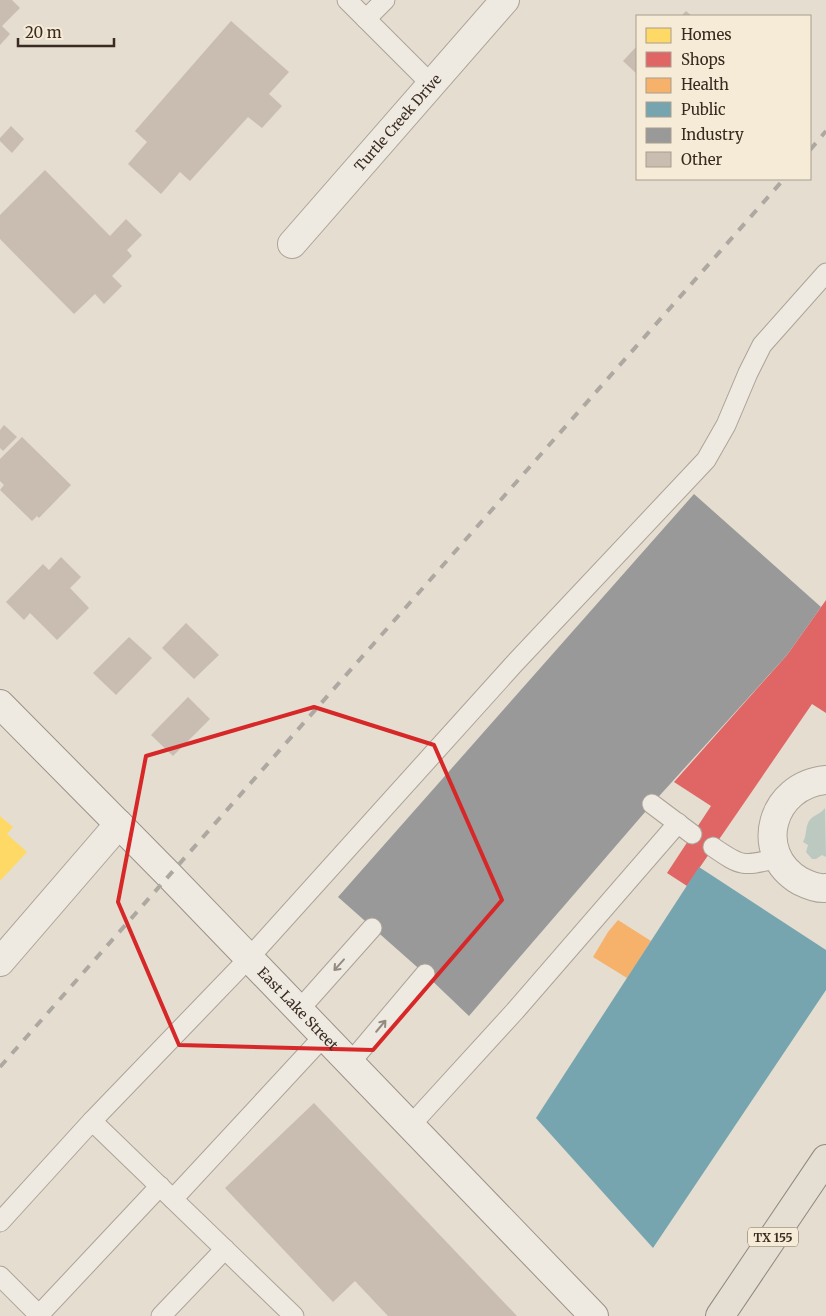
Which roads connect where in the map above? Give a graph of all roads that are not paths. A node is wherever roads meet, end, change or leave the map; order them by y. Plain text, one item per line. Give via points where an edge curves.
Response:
1 (348, 0) edge
2 (385, 0) edge
3 (505, 0) edge
4 (366, 19) junction
5 (431, 84) junction
6 (292, 244) dead end
7 (826, 273) edge
8 (0, 704) edge
9 (826, 780) edge
10 (652, 804) dead end
11 (119, 824) junction
12 (713, 848) dead end
13 (779, 858) junction
14 (826, 888) edge
15 (372, 928) dead end
16 (249, 958) junction
17 (0, 962) edge
18 (425, 974) dead end
19 (299, 1010) junction
20 (324, 1036) junction
21 (350, 1063) junction
22 (92, 1121) junction
23 (410, 1126) junction
24 (826, 1159) edge
25 (166, 1192) junction
26 (0, 1222) edge
27 (225, 1249) junction
28 (0, 1276) edge
29 (292, 1315) edge
30 (39, 1316) edge
31 (161, 1316) edge
32 (594, 1316) edge
33 (720, 1316) edge

1 - 4 lane
2 - 4 lane
3 - 5 street, Turtle Creek Drive
4 - 5 lane
5 - 6 street, Turtle Creek Drive
7 - 16 lane via 762,345 726,425 706,460 514,664
8 - 11 street, East Lake Street
9 - 13 street via 807,784 782,803 772,834 774,850
10 - 23 lane via 685,828
11 - 16 street, East Lake Street
11 - 17 street
12 - 13 lane via 742,864
13 - 14 street via 792,876 806,885
15 -> 19 lane
16 - 19 street, East Lake Street
16 - 22 lane
21 -> 18 lane
19 - 20 street, East Lake Street
20 - 21 street, East Lake Street
20 - 25 lane
21 - 23 street, East Lake Street
22 - 25 lane
22 - 26 lane
23 - 32 street, East Lake Street
24 - 33 main road, TX 155
25 - 27 lane
25 - 30 lane
27 - 29 lane
27 - 31 lane
28 - 30 lane

